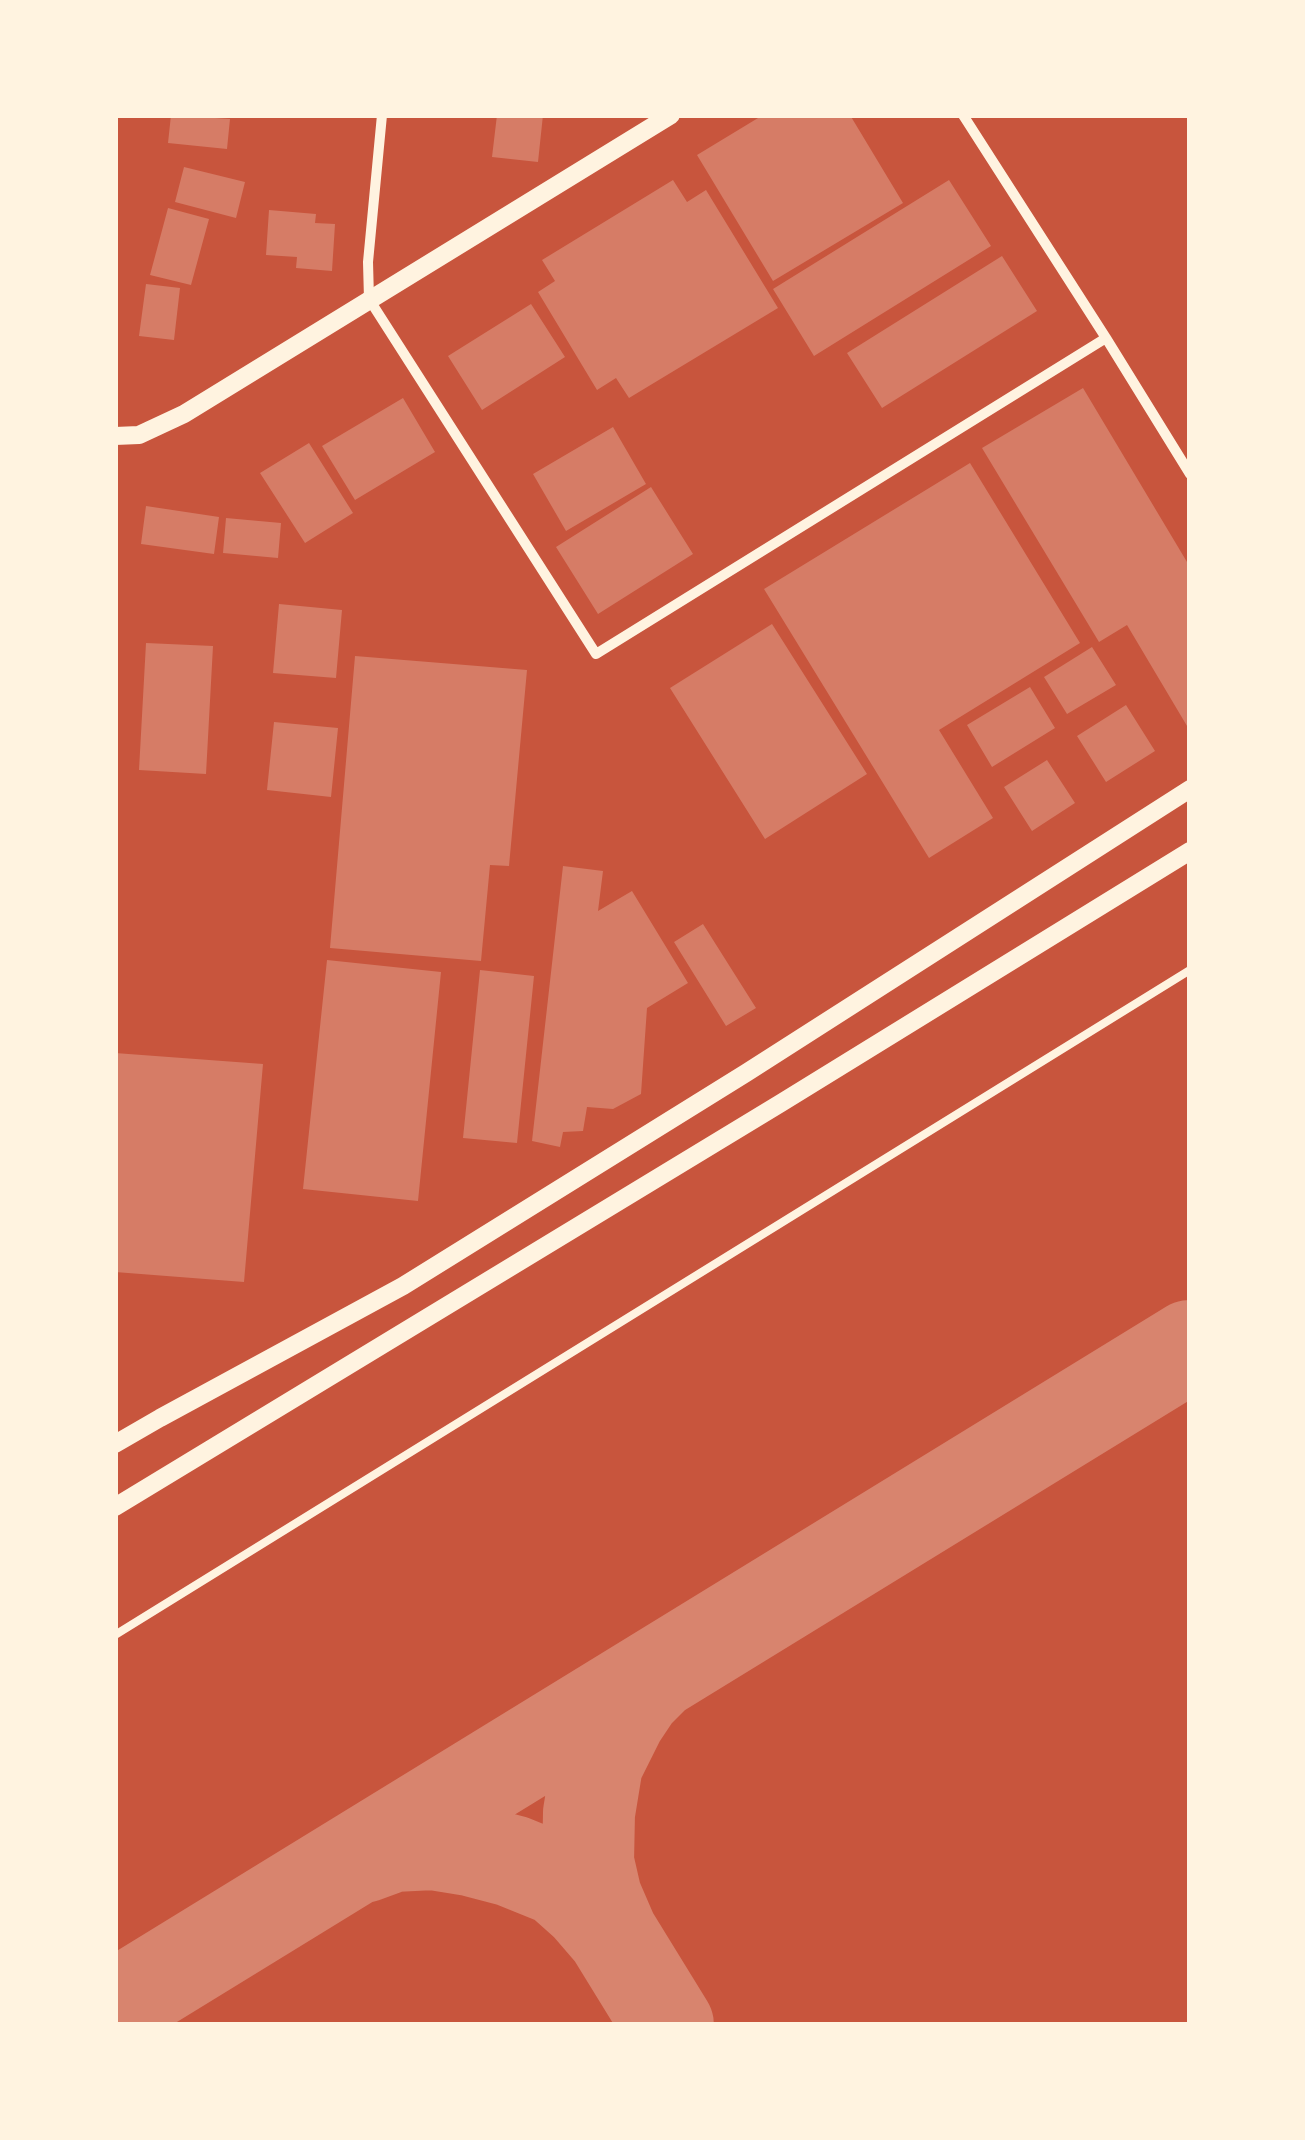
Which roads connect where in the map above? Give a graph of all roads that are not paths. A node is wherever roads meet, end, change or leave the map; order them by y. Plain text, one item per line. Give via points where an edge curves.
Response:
1 (382, 115) edge
2 (672, 115) edge
3 (964, 115) edge
4 (369, 299) junction
5 (1106, 338) junction
6 (115, 436) edge
7 (1190, 474) edge
8 (1190, 789) edge
9 (1190, 851) edge
10 (1190, 970) edge
11 (115, 1444) edge
12 (115, 1507) edge
13 (115, 1635) edge

1 - 4 street
2 - 4 street
3 - 5 street
4 - 5 street via 596,654
4 - 6 street via 184,414 139,435
5 - 7 street
8 - 11 street via 420,1276
9 - 12 street
10 - 13 lane

